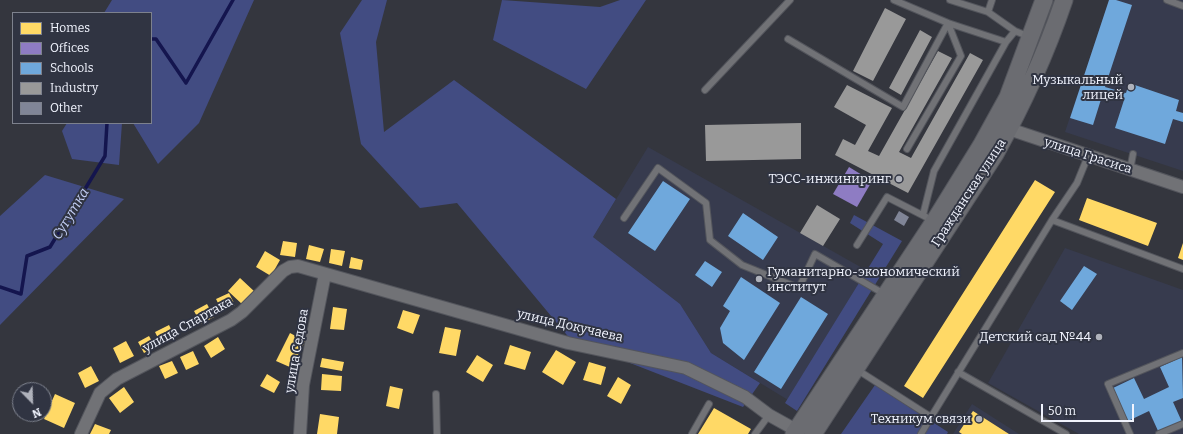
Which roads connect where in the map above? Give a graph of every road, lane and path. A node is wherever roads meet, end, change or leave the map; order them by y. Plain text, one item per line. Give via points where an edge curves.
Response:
1 (790, 0) edge
2 (894, 0) edge
3 (950, 0) edge
4 (992, 0) edge
5 (1044, 0) edge
6 (1064, 0) edge
7 (1167, 0) edge
8 (1183, 6) edge
9 (988, 12) junction
10 (948, 23) junction
11 (1023, 34) junction
12 (788, 39) dead end
13 (1006, 42) junction
14 (706, 90) dead end
15 (1002, 127) junction
16 (907, 149) dead end
17 (1133, 154) dead end
18 (1088, 156) junction
19 (1130, 170) junction
20 (1183, 188) edge
21 (624, 218) dead end
22 (929, 218) junction
23 (1052, 220) junction
24 (857, 245) dead end
25 (1183, 269) edge
26 (325, 274) junction
27 (886, 295) junction
28 (1183, 353) edge
29 (855, 368) junction
30 (958, 372) junction
31 (436, 394) dead end
32 (709, 404) dead end
33 (769, 415) junction
34 (931, 417) junction
35 (1183, 424) edge
36 (795, 432) edge
37 (81, 434) edge
38 (300, 434) edge
39 (437, 434) edge
40 (692, 434) edge
41 (756, 434) edge
42 (813, 434) edge
43 (921, 434) edge
44 (1066, 434) edge
45 (1130, 434) edge
46 (1160, 434) edge

1 - 14 lane
2 - 10 lane
3 - 9 lane
4 - 9 lane
5 - 11 main road, Гражданская улица
6 - 15 main road, Гражданская улица via 1049,42
7 - 8 lane
9 - 11 lane
10 - 12 lane via 903,107
10 - 13 lane
10 - 16 lane via 961,56
11 - 13 lane
11 - 15 main road, Гражданская улица
13 - 22 lane via 934,171
15 - 18 street, улица Грасиса
15 - 22 main road, Гражданская улица
15 - 29 main road, Гражданская улица via 986,169
17 - 19 lane
18 - 19 street, улица Грасиса
18 - 23 lane via 1078,183
19 - 20 street, улица Грасиса
21 - 27 lane via 658,168 706,202 710,240 742,266 799,288 815,254
22 - 24 lane via 887,198
22 - 27 main road, Гражданская улица
23 - 25 lane
23 - 30 lane
26 - 33 street, улица Докучаева via 568,343 686,368 745,397
26 - 37 street, улица Спартака via 298,266 290,267 230,320 117,379 100,393
26 - 38 street, улица Седова via 303,385
27 - 36 main road, Гражданская улица
28 - 45 lane via 1108,384
29 - 34 lane
29 - 42 main road, Гражданская улица
30 - 34 lane
30 - 44 lane
31 - 39 lane
32 - 40 lane
33 - 36 street, улица Докучаева
33 - 41 lane
34 - 43 lane
35 - 46 lane

